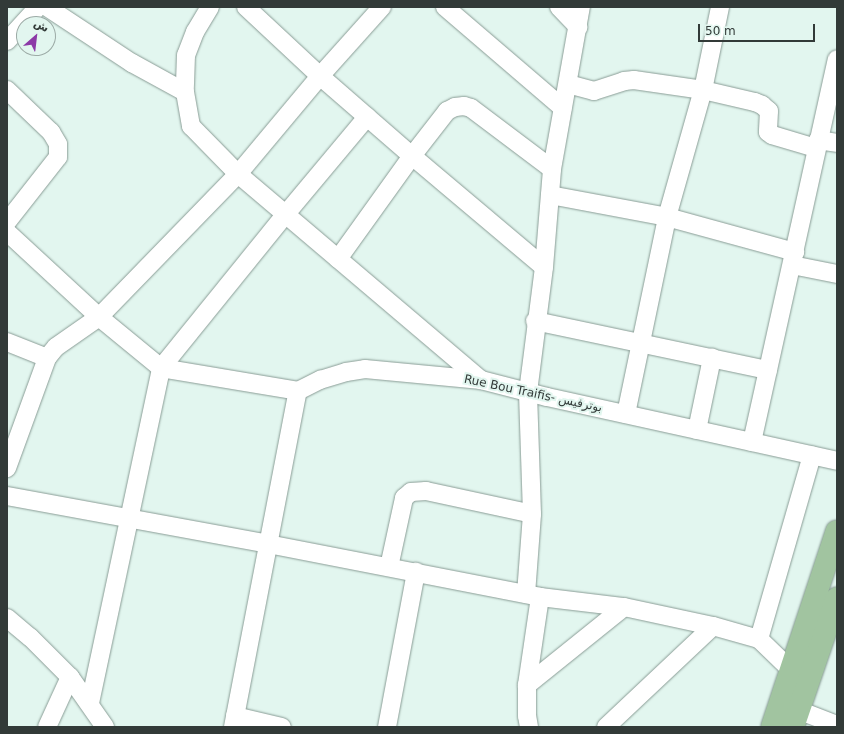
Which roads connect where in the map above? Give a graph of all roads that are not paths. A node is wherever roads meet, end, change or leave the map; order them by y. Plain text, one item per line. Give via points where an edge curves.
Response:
1 (38, 7) edge
2 (47, 7) edge
3 (210, 7) edge
4 (246, 7) edge
5 (382, 7) edge
6 (445, 7) edge
7 (559, 7) edge
8 (581, 7) edge
9 (720, 7) edge
10 (578, 27) junction
11 (7, 41) edge
12 (837, 59) edge
13 (320, 76) junction
14 (568, 84) junction
15 (7, 90) edge
16 (702, 90) junction
17 (185, 92) junction
18 (563, 108) junction
19 (367, 117) junction
20 (837, 143) edge
21 (817, 144) junction
22 (412, 156) junction
23 (552, 168) junction
24 (238, 174) junction
25 (550, 195) junction
26 (285, 215) junction
27 (667, 217) junction
28 (7, 222) edge
29 (7, 232) edge
30 (793, 258) junction
31 (338, 259) junction
32 (544, 266) junction
33 (837, 274) edge
34 (99, 317) junction
35 (535, 321) junction
36 (7, 342) edge
37 (642, 343) junction
38 (47, 358) junction
39 (712, 358) junction
40 (161, 368) junction
41 (768, 370) junction
42 (482, 380) junction
43 (298, 390) junction
44 (528, 392) junction
45 (626, 414) junction
46 (697, 430) junction
47 (752, 442) junction
48 (812, 455) junction
49 (837, 461) edge
50 (7, 468) edge
51 (7, 496) edge
52 (532, 514) junction
53 (128, 518) junction
54 (837, 531) edge
55 (268, 544) junction
56 (389, 567) junction
57 (416, 572) junction
58 (533, 595) junction
59 (837, 598) edge
60 (624, 607) junction
61 (7, 618) edge
62 (714, 626) junction
63 (759, 639) junction
64 (792, 670) junction
65 (70, 677) junction
66 (526, 685) junction
67 (90, 703) junction
68 (795, 719) edge
69 (234, 722) edge
70 (837, 725) edge
71 (47, 727) edge
72 (105, 727) edge
73 (282, 727) edge
74 (387, 727) edge
75 (529, 727) edge
76 (606, 727) edge
77 (772, 727) edge

1 - 11 street
2 - 17 street via 132,63
3 - 17 street via 195,32 186,55
4 - 13 street
5 - 13 street
6 - 18 street
7 - 10 street
8 - 10 street
9 - 16 street
10 - 14 street
12 - 21 street
13 - 19 street
13 - 24 street
14 - 16 street via 594,91 634,80
14 - 18 street
15 - 28 street via 51,132 58,144 58,157
16 - 21 street via 762,105 769,111 768,132
16 - 27 street
17 - 24 street via 191,126
18 - 23 street
19 - 22 street
19 - 26 street
20 - 21 street
21 - 30 street
22 - 23 street via 447,111 464,106 471,108
22 - 31 street
22 - 32 street
23 - 25 street
24 - 26 street
24 - 34 street
25 - 27 street
25 - 32 street
26 - 31 street
26 - 40 street
27 - 30 street
27 - 37 street
29 - 34 street
30 - 33 street
30 - 41 street
31 - 42 street
32 - 35 street
34 - 38 street via 56,347
34 - 40 street
35 - 37 street
35 - 44 street
36 - 38 street
37 - 39 street
37 - 45 street
38 - 50 street
39 - 41 street
39 - 46 street
40 - 43 street
40 - 53 street
41 - 47 street
42 - 43 street, Rue Bou Traifis- بوترفيس via 365,369 333,376
42 - 44 street, Rue Bou Traifis- بوترفيس
43 - 55 street
44 - 45 street, Rue Bou Traifis- بوترفيس
44 - 52 street
45 - 46 street, Rue Bou Traifis- بوترفيس
46 - 47 street, Rue Bou Traifis- بوترفيس
47 - 48 street, Rue Bou Traifis- بوترفيس
48 - 49 street, Rue Bou Traifis- بوترفيس
48 - 63 street
51 - 53 street
52 - 56 street via 426,491 411,492 404,498
52 - 58 street
53 - 55 street
53 - 67 street
54 - 64 main road
55 - 56 street
55 - 69 street
56 - 57 street
57 - 58 street
57 - 74 street
58 - 60 street
58 - 66 street
59 - 68 main road
60 - 62 street
60 - 66 street
61 - 65 street
62 - 63 street
62 - 76 street
63 - 64 street
64 - 77 main road
65 - 67 street
65 - 71 street
66 - 75 street
67 - 72 street
68 - 70 street
69 - 73 street

